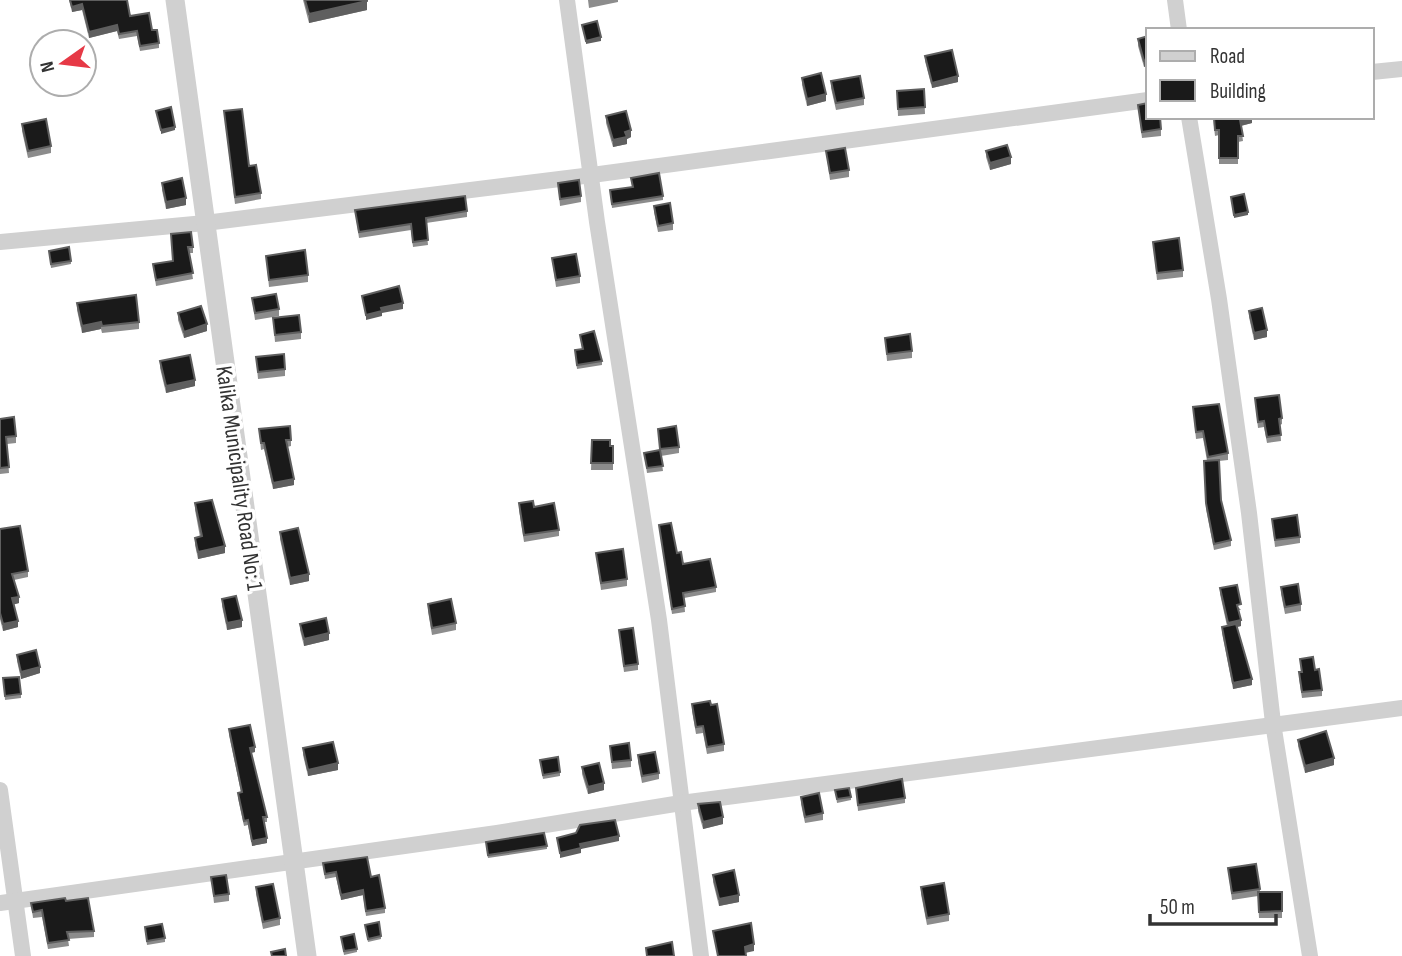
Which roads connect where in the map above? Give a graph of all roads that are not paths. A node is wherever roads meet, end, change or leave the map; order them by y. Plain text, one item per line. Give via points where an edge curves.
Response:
1 (175, 0) edge
2 (567, 0) edge
3 (1175, 0) edge
4 (1179, 28) edge
5 (1402, 69) edge
6 (1374, 72) edge
7 (1146, 100) edge
8 (1189, 119) edge
9 (592, 175) junction
10 (205, 223) junction
11 (0, 242) edge
12 (1402, 708) edge
13 (1273, 723) junction
14 (0, 790) edge
15 (681, 803) junction
16 (293, 862) junction
17 (7, 902) edge
18 (23, 956) edge
19 (307, 956) edge
20 (701, 956) edge
21 (1310, 956) edge

1 - 10 street, Kalika Municipality Road No: 1
2 - 9 street
3 - 4 street
5 - 6 street
7 - 9 street
8 - 13 street via 1247,499
9 - 10 street
9 - 15 street via 659,620
10 - 11 street
10 - 16 street, Kalika Municipality Road No: 1
12 - 13 street
13 - 15 street
13 - 21 street
14 - 17 street
15 - 16 street
15 - 20 street
16 - 17 street
16 - 19 street, Kalika Municipality Road No: 1
17 - 18 street

